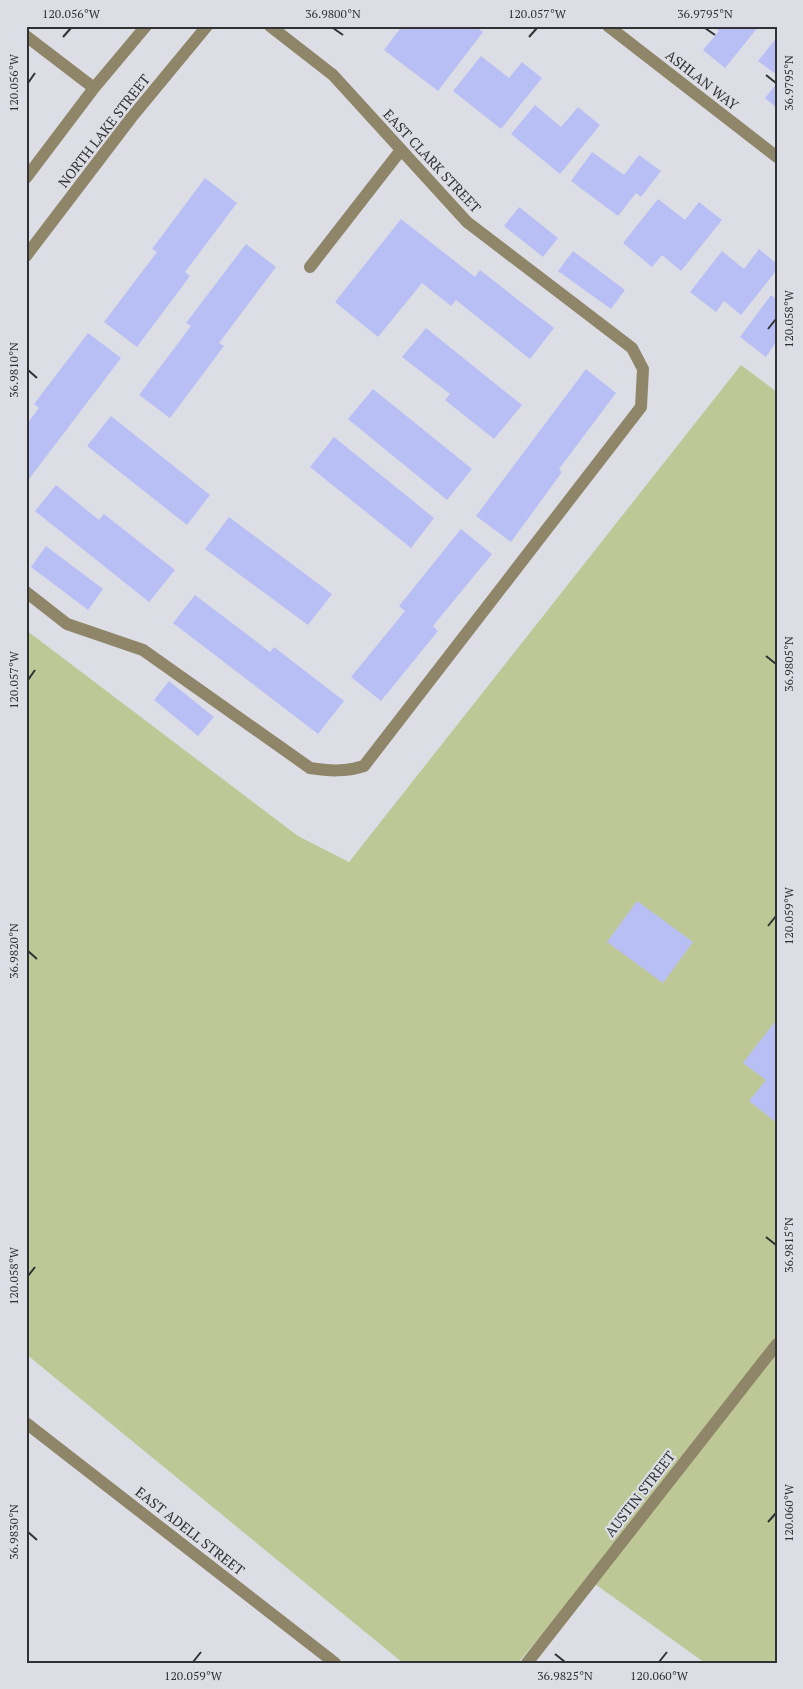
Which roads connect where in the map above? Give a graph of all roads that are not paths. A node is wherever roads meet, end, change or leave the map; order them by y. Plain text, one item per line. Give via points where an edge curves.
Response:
1 (146, 26) edge
2 (207, 26) edge
3 (270, 26) edge
4 (608, 26) edge
5 (26, 36) edge
6 (94, 88) junction
7 (401, 150) junction
8 (777, 157) edge
9 (26, 178) edge
10 (26, 256) edge
11 (310, 267) dead end
12 (26, 592) edge
13 (777, 1344) edge
14 (26, 1423) edge
15 (334, 1663) edge
16 (526, 1663) edge

1 - 6 street
2 - 10 street, NORTH LAKE STREET via 131,118
3 - 7 street, EAST CLARK STREET via 333,75
4 - 8 street, ASHLAN WAY
5 - 6 street
6 - 9 street
7 - 11 street
7 - 12 street, EAST CLARK STREET via 467,222 632,348 643,369 641,407 364,766 350,771 310,768 143,650 67,624
13 - 16 street, AUSTIN STREET
14 - 15 street, EAST ADELL STREET

